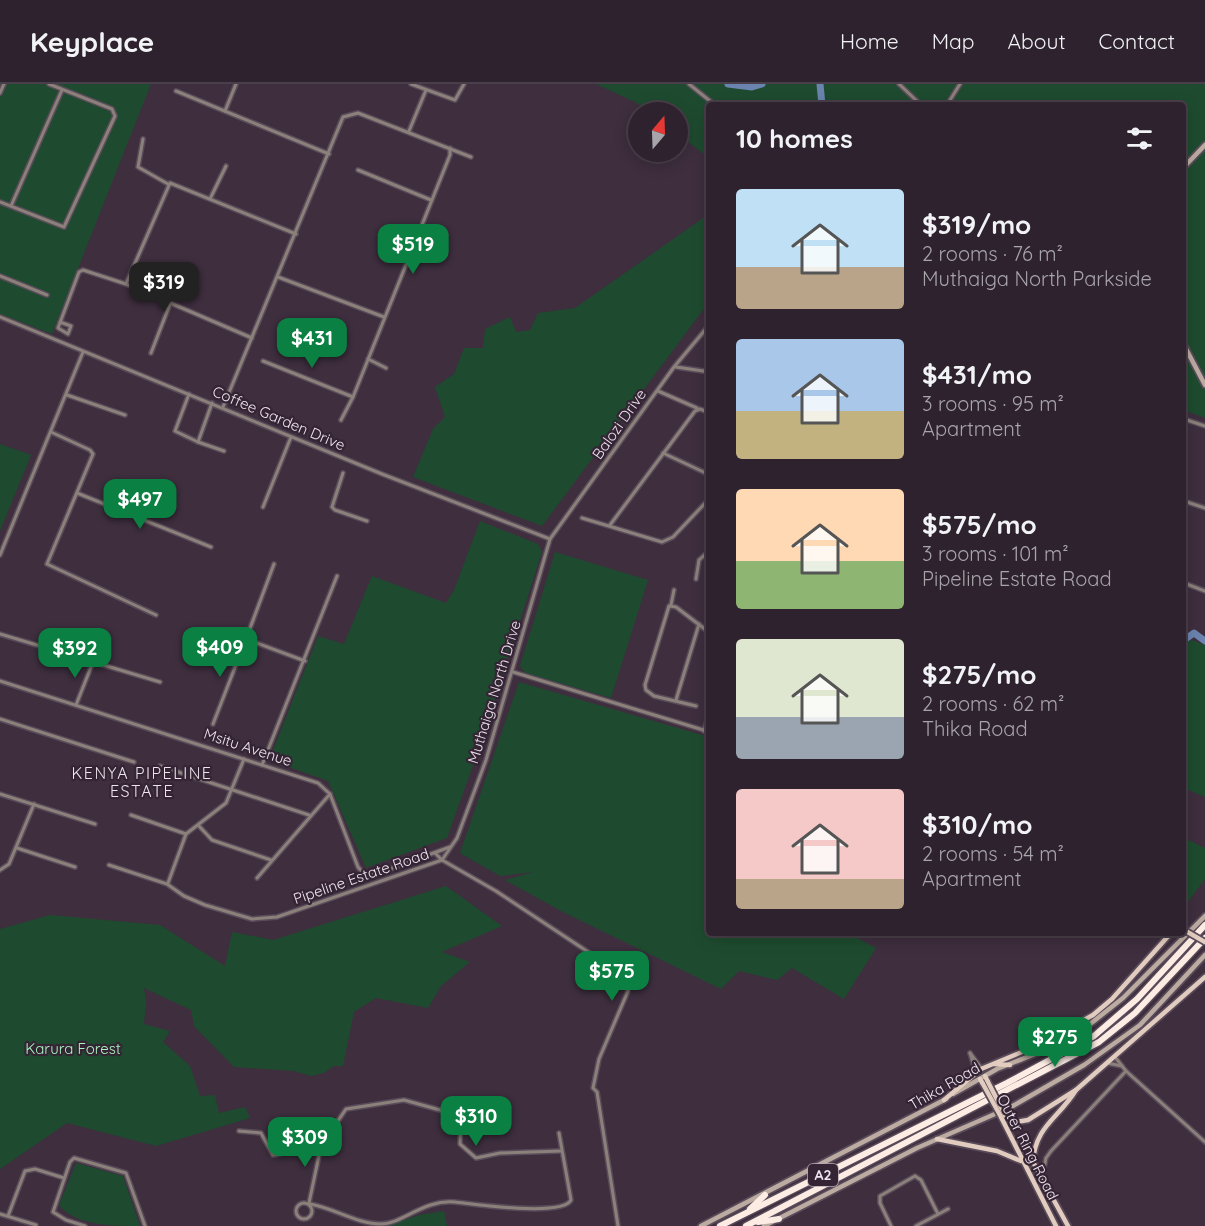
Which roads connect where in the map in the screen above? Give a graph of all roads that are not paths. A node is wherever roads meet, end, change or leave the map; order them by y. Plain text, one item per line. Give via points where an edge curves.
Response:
1 (4, 84) edge
2 (49, 84) edge
3 (236, 84) edge
4 (411, 84) edge
5 (464, 84) edge
6 (689, 84) edge
7 (899, 84) edge
8 (960, 84) edge
9 (62, 90) junction
10 (426, 90) junction
11 (176, 91) dead end
12 (0, 93) edge
13 (712, 102) edge
14 (918, 102) edge
15 (949, 102) edge
16 (225, 111) junction
17 (409, 131) junction
18 (144, 139) dead end
19 (1205, 145) edge
20 (450, 148) junction
21 (329, 154) junction
22 (471, 157) dead end
23 (1186, 165) edge
24 (226, 166) dead end
25 (358, 170) dead end
26 (169, 184) junction
27 (210, 200) junction
28 (432, 200) junction
29 (0, 202) edge
30 (11, 207) junction
31 (296, 234) junction
32 (0, 276) edge
33 (278, 277) junction
34 (126, 284) junction
35 (47, 295) dead end
36 (170, 304) junction
37 (0, 317) edge
38 (384, 317) junction
39 (60, 322) junction
40 (706, 329) edge
41 (252, 338) junction
42 (1186, 349) edge
43 (83, 352) junction
44 (152, 353) dead end
45 (368, 359) junction
46 (263, 361) dead end
47 (674, 367) junction
48 (386, 368) dead end
49 (706, 371) edge
50 (1205, 385) edge
51 (657, 391) junction
52 (189, 394) junction
53 (66, 395) junction
54 (353, 397) junction
55 (212, 403) junction
56 (223, 407) junction
57 (699, 409) junction
58 (706, 412) edge
59 (125, 415) dead end
60 (340, 420) dead end
61 (1186, 420) edge
62 (1205, 426) edge
63 (51, 432) junction
64 (291, 437) junction
65 (198, 442) junction
66 (224, 451) dead end
67 (663, 453) junction
68 (343, 473) dead end
69 (706, 473) edge
70 (77, 493) junction
71 (706, 502) edge
72 (1186, 502) edge
73 (263, 507) dead end
74 (1205, 508) edge
75 (582, 518) dead end
76 (367, 521) dead end
77 (610, 525) junction
78 (550, 539) junction
79 (211, 547) dead end
80 (706, 554) edge
81 (0, 555) edge
82 (274, 564) dead end
83 (337, 576) dead end
84 (696, 579) dead end
85 (1186, 584) edge
86 (674, 590) dead end
87 (1205, 591) edge
88 (671, 605) junction
89 (156, 615) dead end
90 (699, 624) junction
91 (706, 630) edge
92 (0, 634) edge
93 (246, 639) junction
94 (305, 661) junction
95 (93, 662) junction
96 (513, 672) junction
97 (0, 681) edge
98 (160, 682) dead end
99 (676, 700) junction
100 (76, 705) junction
101 (696, 706) dead end
102 (0, 719) edge
103 (213, 724) dead end
104 (706, 724) edge
105 (704, 730) joint
106 (244, 759) junction
107 (134, 762) dead end
108 (262, 765) junction
109 (160, 766) dead end
110 (231, 791) junction
111 (0, 794) edge
112 (330, 794) junction
113 (34, 804) junction
114 (131, 815) dead end
115 (309, 815) junction
116 (95, 824) dead end
117 (200, 826) junction
118 (186, 834) junction
119 (450, 847) junction
120 (16, 848) junction
121 (435, 853) junction
122 (271, 860) junction
123 (442, 860) junction
124 (109, 865) dead end
125 (75, 867) dead end
126 (0, 870) edge
127 (257, 878) dead end
128 (167, 884) junction
129 (1205, 916) edge
130 (1205, 926) edge
131 (1186, 931) edge
132 (1186, 935) edge
133 (1168, 936) edge
134 (1185, 936) edge
135 (1205, 940) edge
136 (1205, 955) edge
137 (1205, 977) edge
138 (1109, 1002) junction
139 (1104, 1013) junction
140 (1140, 1025) junction
141 (1145, 1030) junction
142 (1115, 1056) junction
143 (1107, 1063) junction
144 (991, 1064) junction
145 (1010, 1065) junction
146 (1122, 1066) junction
147 (978, 1071) junction
148 (1126, 1071) junction
149 (984, 1080) junction
150 (1076, 1090) junction
151 (944, 1100) junction
152 (491, 1113) dead end
153 (461, 1115) junction
154 (1003, 1116) junction
155 (239, 1131) dead end
156 (559, 1132) dead end
157 (937, 1139) junction
158 (1205, 1142) edge
159 (324, 1143) junction
160 (561, 1151) junction
161 (1021, 1161) junction
162 (64, 1178) junction
163 (1041, 1179) junction
164 (765, 1195) junction
165 (308, 1203) junction
166 (948, 1209) dead end
167 (747, 1212) junction
168 (0, 1214) edge
169 (938, 1214) junction
170 (8, 1216) junction
171 (308, 1219) junction
172 (779, 1219) junction
173 (301, 1221) junction
174 (753, 1223) junction
175 (36, 1225) edge
176 (85, 1226) edge
177 (145, 1226) edge
178 (304, 1226) edge
179 (618, 1226) edge
180 (701, 1226) edge
181 (720, 1226) edge
182 (746, 1226) edge
183 (764, 1226) edge
184 (891, 1226) edge
185 (916, 1226) edge
186 (1056, 1226) edge
187 (1068, 1226) edge

1 - 12 street
2 - 9 street
3 - 16 street
4 - 10 street
5 - 10 street via 455,100
6 - 13 street
7 - 14 street
8 - 15 street
9 - 30 street
9 - 30 street via 116,112 63,227
10 - 17 street
11 - 16 street
16 - 21 street
17 - 20 street
17 - 21 street via 358,113 349,114 340,122
18 - 26 street via 138,167
19 - 23 main road
20 - 22 street
20 - 28 street
21 - 31 street
24 - 27 street
25 - 28 street
26 - 27 street
26 - 34 street
27 - 31 street
28 - 38 street
29 - 30 street
31 - 33 street
32 - 35 street
33 - 38 street
33 - 41 street
34 - 36 street
34 - 39 street via 83,270
36 - 41 street
36 - 44 street
37 - 43 street, Coffee Garden Drive
38 - 45 street
39 - 39 street via 71,326 68,334 58,329
40 - 47 street, Balozi Drive
41 - 56 street
42 - 50 main road
43 - 52 street, Coffee Garden Drive
43 - 53 street
45 - 48 street
45 - 54 street
46 - 54 street
47 - 49 street
47 - 51 street, Balozi Drive
51 - 57 street
51 - 78 street, Balozi Drive
52 - 55 street, Coffee Garden Drive
52 - 65 street via 175,431
53 - 59 street
53 - 63 street
54 - 60 street
55 - 56 street, Coffee Garden Drive
55 - 65 street
56 - 64 street, Coffee Garden Drive
57 - 58 street
57 - 67 street
61 - 62 street
63 - 70 street via 92,453
63 - 81 street
64 - 73 street
64 - 78 street, Coffee Garden Drive
65 - 66 street
67 - 69 street
67 - 77 street
68 - 76 street via 332,507
70 - 79 street
70 - 89 street via 47,565
71 - 77 street via 674,537 662,542
72 - 74 street
75 - 77 street
78 - 96 street, Muthaiga North Drive
80 - 84 street via 698,562
82 - 93 street
83 - 94 street
85 - 87 street
86 - 88 street
88 - 90 street
88 - 99 street via 645,688 654,696
90 - 91 street
90 - 99 street
92 - 95 street
93 - 94 street
93 - 103 street
94 - 108 street
95 - 98 street
95 - 100 street
96 - 105 street
96 - 119 street, Muthaiga North Drive via 476,789 458,838
97 - 100 street, Msitu Avenue
99 - 101 street
100 - 106 street, Msitu Avenue
102 - 107 street
104 - 105 street
106 - 108 street, Msitu Avenue
106 - 110 street
108 - 112 street, Msitu Avenue via 318,783
109 - 110 street
110 - 115 street
110 - 117 street via 226,802
111 - 113 street
112 - 115 street
112 - 121 street via 364,875
113 - 116 street
113 - 120 street
114 - 118 street
115 - 122 street
117 - 118 street
117 - 122 street via 212,840
118 - 128 street
119 - 121 street
119 - 123 street
120 - 125 street
120 - 126 street via 9,864
121 - 123 street
122 - 127 street
123 - 128 street, Pipeline Estate Road via 277,917 252,919 205,905
123 - 179 street, Pipeline Estate Road via 626,977 628,991 599,1059 593,1088 597,1092
124 - 128 street, Pipeline Estate Road
129 - 132 main road, Thika Road
130 - 167 highway, Thika Road / A2 via 1137,999 1094,1036
131 - 135 main road, bridge
133 - 138 main road
134 - 139 main road, Thika Road
135 - 174 highway, Thika Road / A2 via 1142,1005 1099,1042
136 - 140 main road
137 - 141 main road
138 - 139 main road
138 - 144 main road via 1041,1044
139 - 145 main road, Thika Road via 1071,1037
140 - 141 main road
140 - 157 main road via 1108,1051 1011,1107
141 - 142 main road
142 - 143 main road
142 - 146 street
143 - 146 street
143 - 150 main road
144 - 145 main road
144 - 147 main road
145 - 149 main road, Thika Road
146 - 148 street
147 - 147 street via 970,1053
147 - 151 main road
148 - 158 street
148 - 163 street via 1046,1158
149 - 151 main road, Thika Road
149 - 154 main road, Outer Ring Road, bridge
150 - 154 main road, Outer Ring Road via 1028,1119 1016,1122
150 - 163 main road, Outer Ring Road via 1036,1142 1033,1162
151 - 164 main road, Thika Road
152 - 153 street
153 - 159 street via 404,1100 349,1107
153 - 160 street via 460,1144 476,1158 500,1153
154 - 161 main road, Outer Ring Road
155 - 159 street via 261,1133 273,1155 297,1144
156 - 160 street
157 - 161 main road via 997,1151
157 - 172 main road
159 - 165 street
160 - 165 street via 571,1200 565,1206 525,1209 446,1202 416,1209 384,1224
161 - 186 main road, Outer Ring Road
162 - 170 street via 34,1169 25,1171
162 - 176 street via 53,1212
162 - 177 street via 70,1162 77,1157 124,1172
163 - 187 main road, Outer Ring Road
164 - 167 highway
164 - 180 main road, Thika Road
165 - 171 street
165 - 173 street via 299,1203 297,1208
166 - 169 street
167 - 181 highway, Thika Road / A2
168 - 170 street
169 - 184 street via 921,1180 915,1176 880,1196
169 - 185 street
170 - 175 street
171 - 173 street
171 - 178 street
172 - 174 highway
172 - 183 main road
173 - 178 street
174 - 182 highway, Thika Road / A2

